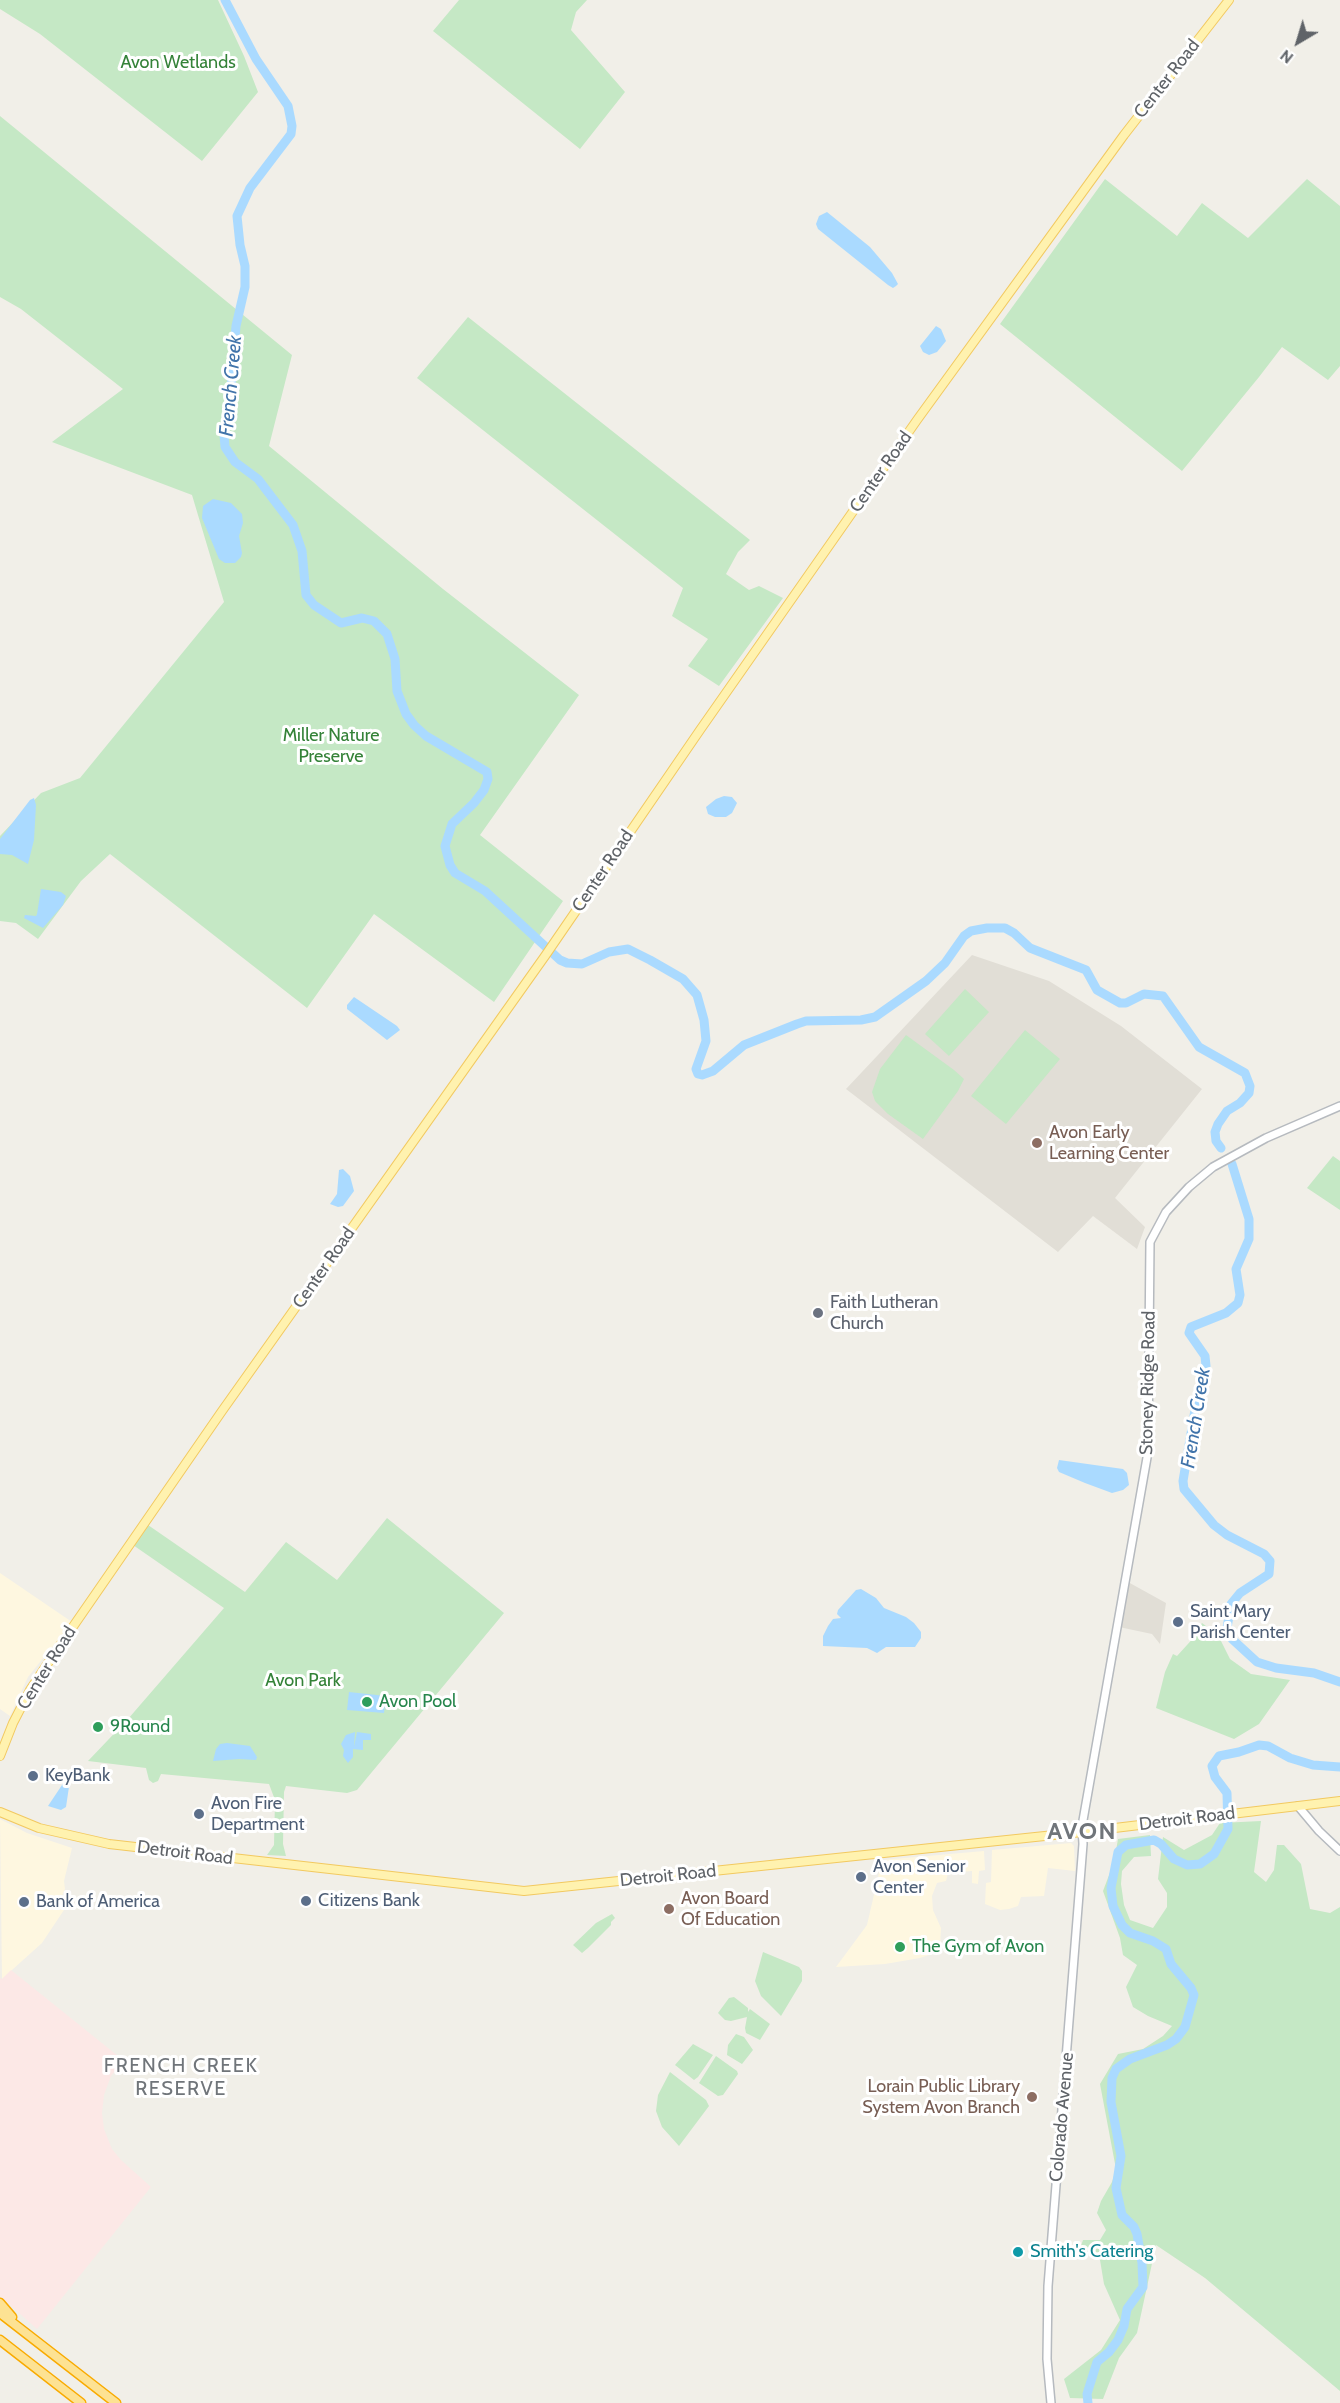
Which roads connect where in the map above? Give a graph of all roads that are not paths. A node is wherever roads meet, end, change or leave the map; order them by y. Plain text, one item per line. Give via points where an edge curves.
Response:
1 (1229, 0) edge
2 (1340, 1106) edge
3 (0, 1756) edge
4 (1340, 1801) edge
5 (1298, 1806) junction
6 (0, 1812) edge
7 (1082, 1832) junction
8 (1340, 1851) edge
9 (0, 2303) edge
10 (0, 2313) edge
11 (26, 2333) junction
12 (0, 2341) edge
13 (81, 2403) edge
14 (116, 2403) edge
15 (1051, 2403) edge

1 - 3 main road, Center Road via 1124,135 917,420 705,722 52,1657 30,1690
2 - 7 street, Stoney Ridge Road via 1266,1138 1213,1167 1167,1211 1150,1242 1148,1452
4 - 5 main road, Detroit Road
5 - 7 main road, Detroit Road
5 - 8 street
6 - 7 main road, Detroit Road via 39,1828 109,1844 520,1891
7 - 15 street, Colorado Avenue via 1048,2286
9 - 11 highway
10 - 11 highway
11 - 14 highway
12 - 13 highway

